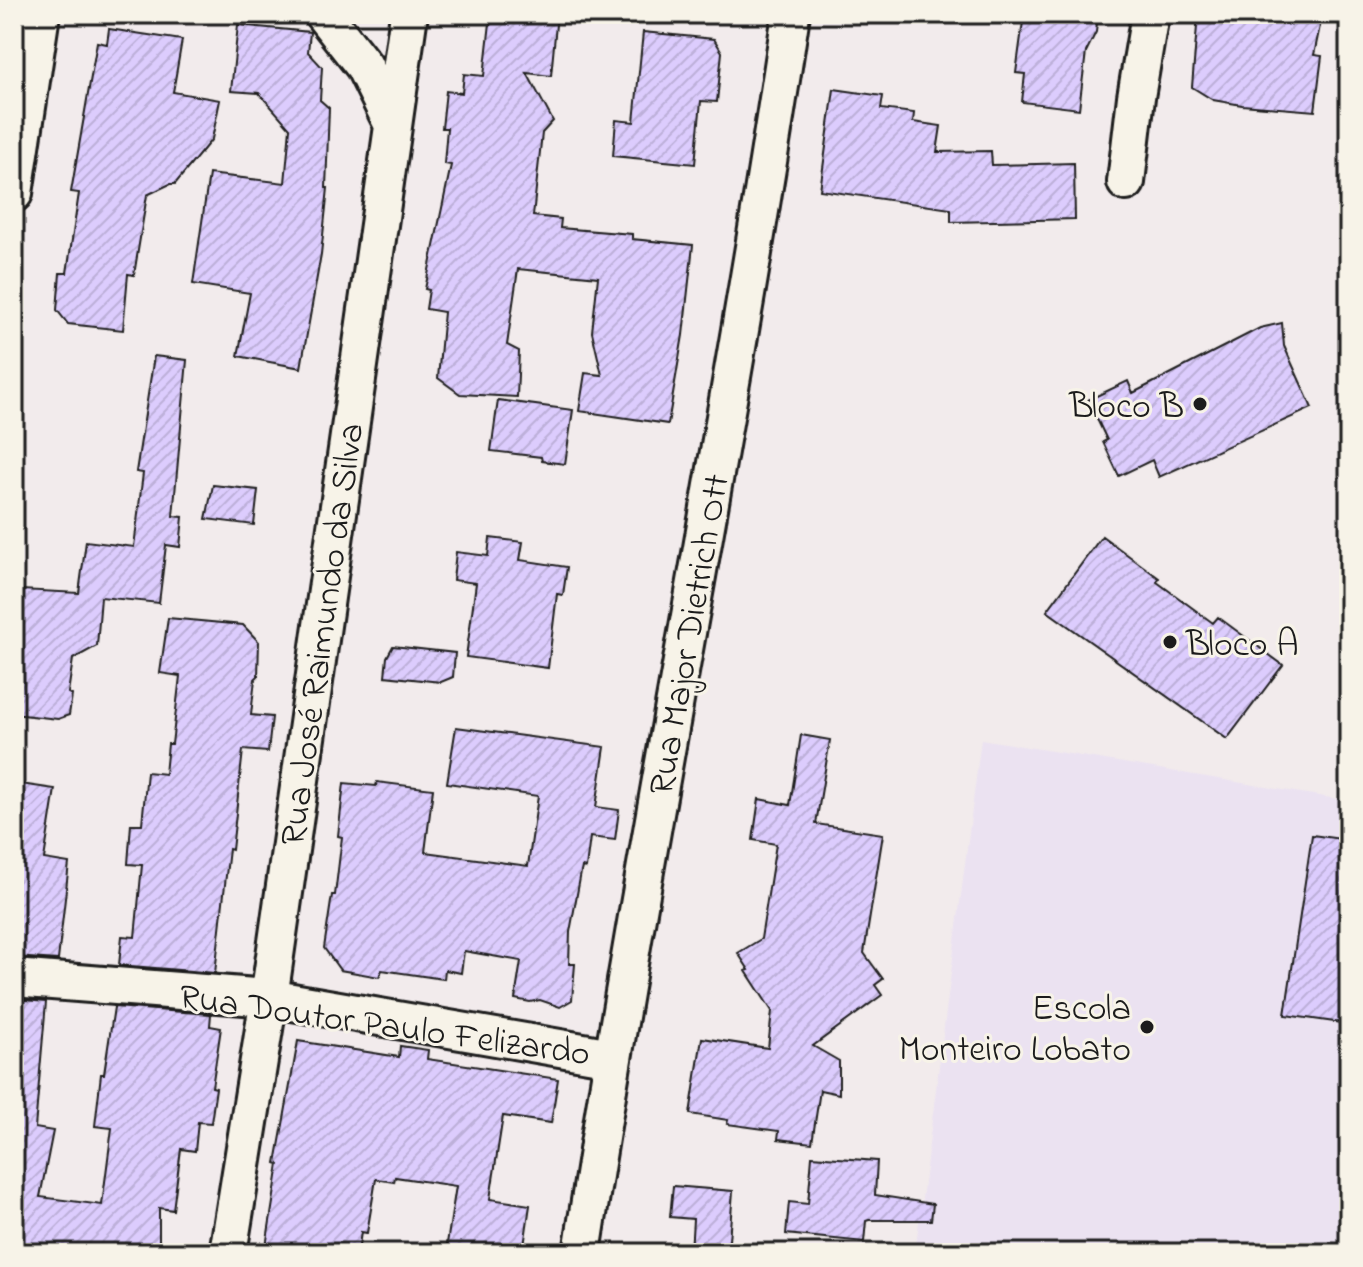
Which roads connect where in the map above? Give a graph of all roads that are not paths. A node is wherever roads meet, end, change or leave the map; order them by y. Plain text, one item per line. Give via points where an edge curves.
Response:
1 (41, 14) edge
2 (323, 14) edge
3 (409, 14) edge
4 (791, 14) edge
5 (1150, 14) edge
6 (392, 123) junction
7 (1126, 182) dead end
8 (14, 193) edge
9 (14, 978) edge
10 (269, 998) junction
11 (612, 1057) junction
12 (228, 1253) edge
13 (582, 1253) edge

1 - 8 street
2 - 6 street via 364,66
3 - 6 street, Rua José Raimundo da Silva
4 - 11 street, Rua Major Dietrich Ott via 760,219
5 - 7 street
6 - 10 street, Rua José Raimundo da Silva
9 - 10 street, Rua Doutor Paulo Felizardo
10 - 11 street, Rua Doutor Paulo Felizardo
10 - 12 street, Rua José Raimundo da Silva
11 - 13 street, Rua Major Dietrich Ott

